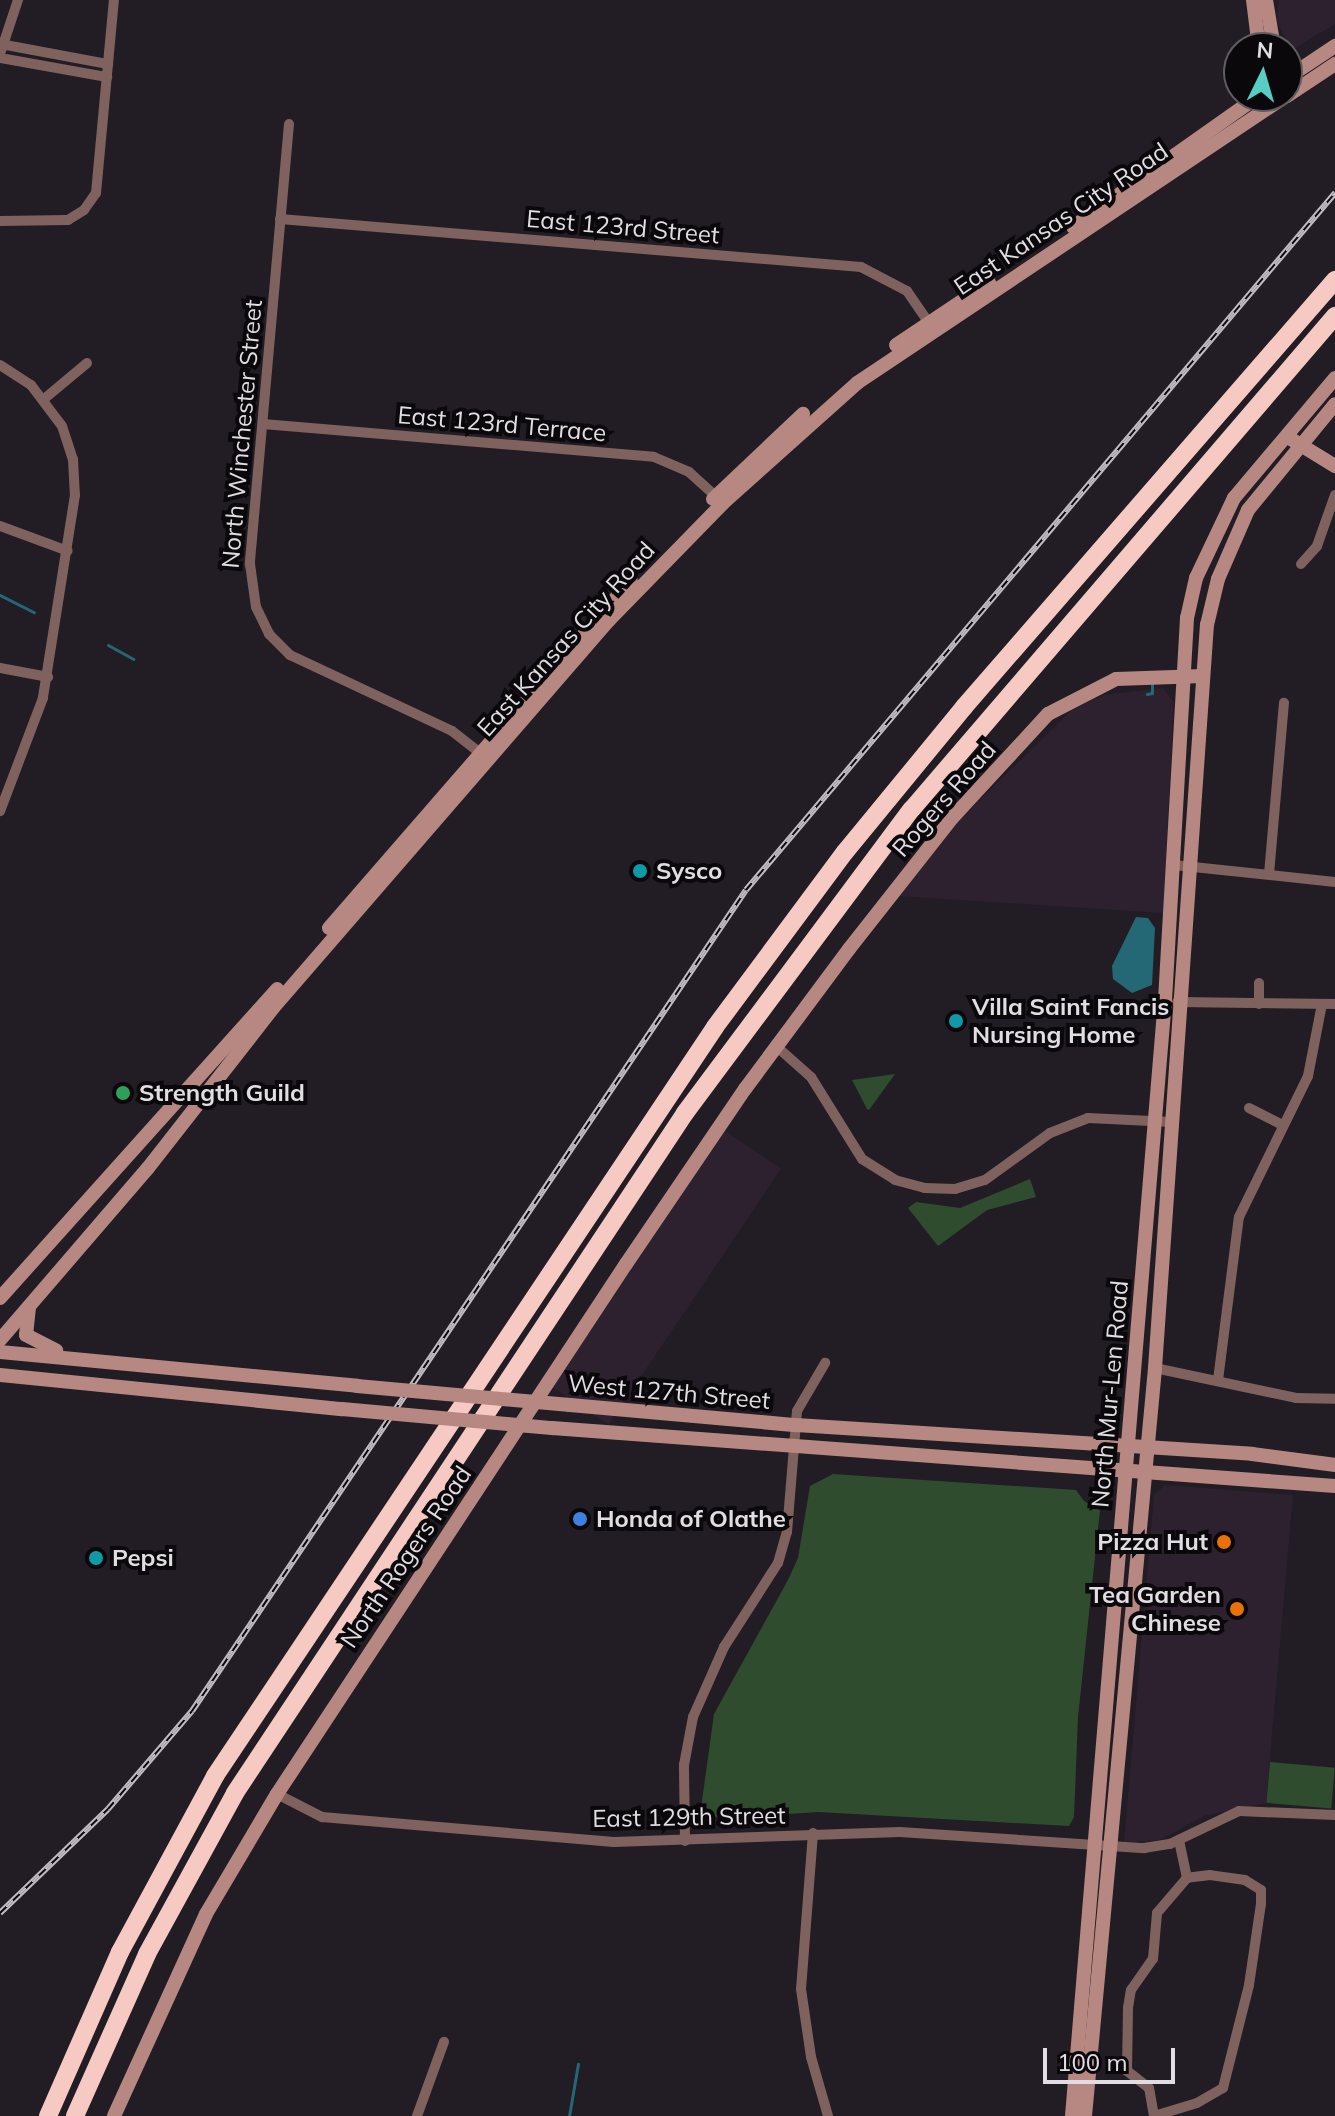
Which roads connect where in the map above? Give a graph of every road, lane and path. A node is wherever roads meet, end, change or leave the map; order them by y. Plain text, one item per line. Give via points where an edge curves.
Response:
1 (18, 0) edge
2 (114, 0) edge
3 (1253, 0) edge
4 (1266, 0) edge
5 (1257, 32) edge
6 (1271, 32) edge
7 (1335, 46) edge
8 (1, 50) edge
9 (108, 64) junction
10 (1335, 64) edge
11 (1303, 74) edge
12 (107, 77) junction
13 (1303, 80) edge
14 (1236, 112) edge
15 (1251, 112) edge
16 (289, 124) dead end
17 (280, 219) junction
18 (0, 221) edge
19 (1335, 280) edge
20 (1335, 316) edge
21 (931, 327) junction
22 (87, 363) dead end
23 (0, 365) edge
24 (1335, 378) edge
25 (44, 399) junction
26 (1335, 404) edge
27 (263, 424) junction
28 (1284, 433) junction
29 (1298, 445) junction
30 (1335, 466) edge
31 (1335, 495) edge
32 (720, 499) junction
33 (0, 526) edge
34 (68, 551) junction
35 (1301, 564) dead end
36 (0, 668) edge
37 (1180, 674) junction
38 (1203, 676) junction
39 (48, 677) junction
40 (1284, 703) dead end
41 (484, 756) junction
42 (0, 811) edge
43 (1174, 865) junction
44 (1191, 866) junction
45 (1269, 874) junction
46 (1335, 882) edge
47 (1259, 983) dead end
48 (1165, 1000) junction
49 (1182, 1002) junction
50 (1259, 1004) junction
51 (1322, 1004) junction
52 (1335, 1004) edge
53 (776, 1046) junction
54 (1249, 1108) dead end
55 (1155, 1120) junction
56 (1172, 1122) junction
57 (1282, 1125) junction
58 (0, 1298) edge
59 (29, 1306) junction
60 (0, 1340) edge
61 (0, 1352) edge
62 (87, 1358) junction
63 (825, 1363) dead end
64 (1155, 1368) junction
65 (0, 1375) edge
66 (1218, 1380) junction
67 (1335, 1399) edge
68 (796, 1425) junction
69 (1128, 1445) junction
70 (1149, 1447) junction
71 (795, 1449) junction
72 (1335, 1465) edge
73 (1126, 1470) junction
74 (1146, 1472) junction
75 (1335, 1486) edge
76 (277, 1794) junction
77 (1335, 1815) edge
78 (813, 1833) junction
79 (1179, 1840) junction
80 (685, 1841) junction
81 (1102, 1847) junction
82 (1187, 1878) junction
83 (444, 2042) dead end
84 (48, 2116) edge
85 (75, 2116) edge
86 (114, 2116) edge
87 (417, 2116) edge
88 (828, 2116) edge
89 (1072, 2116) edge
90 (1085, 2116) edge
91 (1154, 2116) edge

1 - 8 street
2 - 9 street
3 - 5 main road
4 - 6 main road
7 - 11 main road
8 - 9 street
8 - 12 street
9 - 12 street
10 - 13 main road
12 - 18 street via 99,185 92,201 68,220
14 - 21 main road, East Kansas City Road
15 - 21 main road, East Kansas City Road
16 - 17 street, North Winchester Street
17 - 21 street, East 123rd Street via 848,265 897,283
17 - 27 street, North Winchester Street
19 - 84 highway via 954,719 845,852 706,1039 215,1776 120,1952
20 - 85 highway via 912,809 685,1113 256,1758 147,1954
21 - 32 main road, East Kansas City Road via 830,403
22 - 25 street
23 - 25 street
24 - 28 main road, North Mur-Len Road
25 - 34 street via 62,426 73,459
26 - 29 main road, North Mur-Len Road
27 - 32 street, East 123rd Terrace via 644,456 677,465
27 - 41 street, North Winchester Street via 250,580 269,634 303,664 452,731
28 - 29 main road
28 - 37 main road, North Mur-Len Road via 1234,498 1203,560 1189,607
29 - 30 main road
29 - 38 main road, North Mur-Len Road via 1255,499 1227,554 1212,601
31 - 35 street via 1317,546
32 - 41 main road, East Kansas City Road
33 - 34 street
34 - 39 street
36 - 39 street
37 - 38 main road, Rogers Road
37 - 43 main road, North Mur-Len Road
37 - 53 main road, Rogers Road via 1116,679 1085,690 1048,714 953,817
38 - 44 main road, North Mur-Len Road
39 - 42 street via 33,734
40 - 45 street
41 - 58 main road, East Kansas City Road
41 - 59 main road, East Kansas City Road
43 - 44 street
43 - 48 main road, North Mur-Len Road
44 - 45 street
44 - 49 main road, North Mur-Len Road
45 - 46 street
47 - 50 street
48 - 49 street
48 - 55 main road, North Mur-Len Road
49 - 50 street
49 - 56 main road, North Mur-Len Road
50 - 51 street
51 - 52 street
51 - 57 street via 1313,1063
53 - 55 street via 811,1077 848,1142 872,1167 907,1184 967,1187 997,1175 1040,1140 1072,1123 1100,1117
53 - 76 main road, North Rogers Road
54 - 57 street
55 - 56 street
55 - 69 main road, North Mur-Len Road
56 - 64 main road, North Mur-Len Road
57 - 66 street via 1249,1192 1232,1246
59 - 60 main road, East Kansas City Road
59 - 62 main road via 26,1332 33,1343
61 - 62 main road, West 127th Street
62 - 68 main road, West 127th Street, bridge
63 - 68 street via 800,1400
64 - 66 street
64 - 70 main road, North Mur-Len Road
65 - 71 main road, West 127th Street, bridge
66 - 67 street via 1296,1398
68 - 69 main road, West 127th Street
68 - 71 street
69 - 70 main road, West 127th Street
69 - 73 main road, North Mur-Len Road
70 - 72 main road, West 127th Street
70 - 74 main road, North Mur-Len Road
71 - 73 main road, West 127th Street
71 - 80 street via 787,1532 778,1563 724,1647 693,1717 684,1765
73 - 74 main road, West 127th Street
73 - 81 main road, North Mur-Len Road
74 - 75 main road, West 127th Street
74 - 81 main road, North Mur-Len Road
76 - 80 street, East 129th Street via 322,1817 614,1842
76 - 86 main road, North Rogers Road via 206,1914
77 - 79 street, East 129th Street via 1239,1811
78 - 80 street, East 129th Street
78 - 81 street, East 129th Street via 900,1832
78 - 88 street via 801,1989 811,2057
79 - 81 street, East 129th Street via 1156,1847
79 - 82 street
81 - 89 main road, North Mur-Len Road
81 - 90 main road, North Mur-Len Road
82 - 91 street via 1157,1913 1153,1959 1131,1990 1128,2008 1127,2071 1149,2088
82 - 91 street via 1245,1880 1261,1890 1261,1904 1249,1985 1223,2088 1197,2103
83 - 87 street

